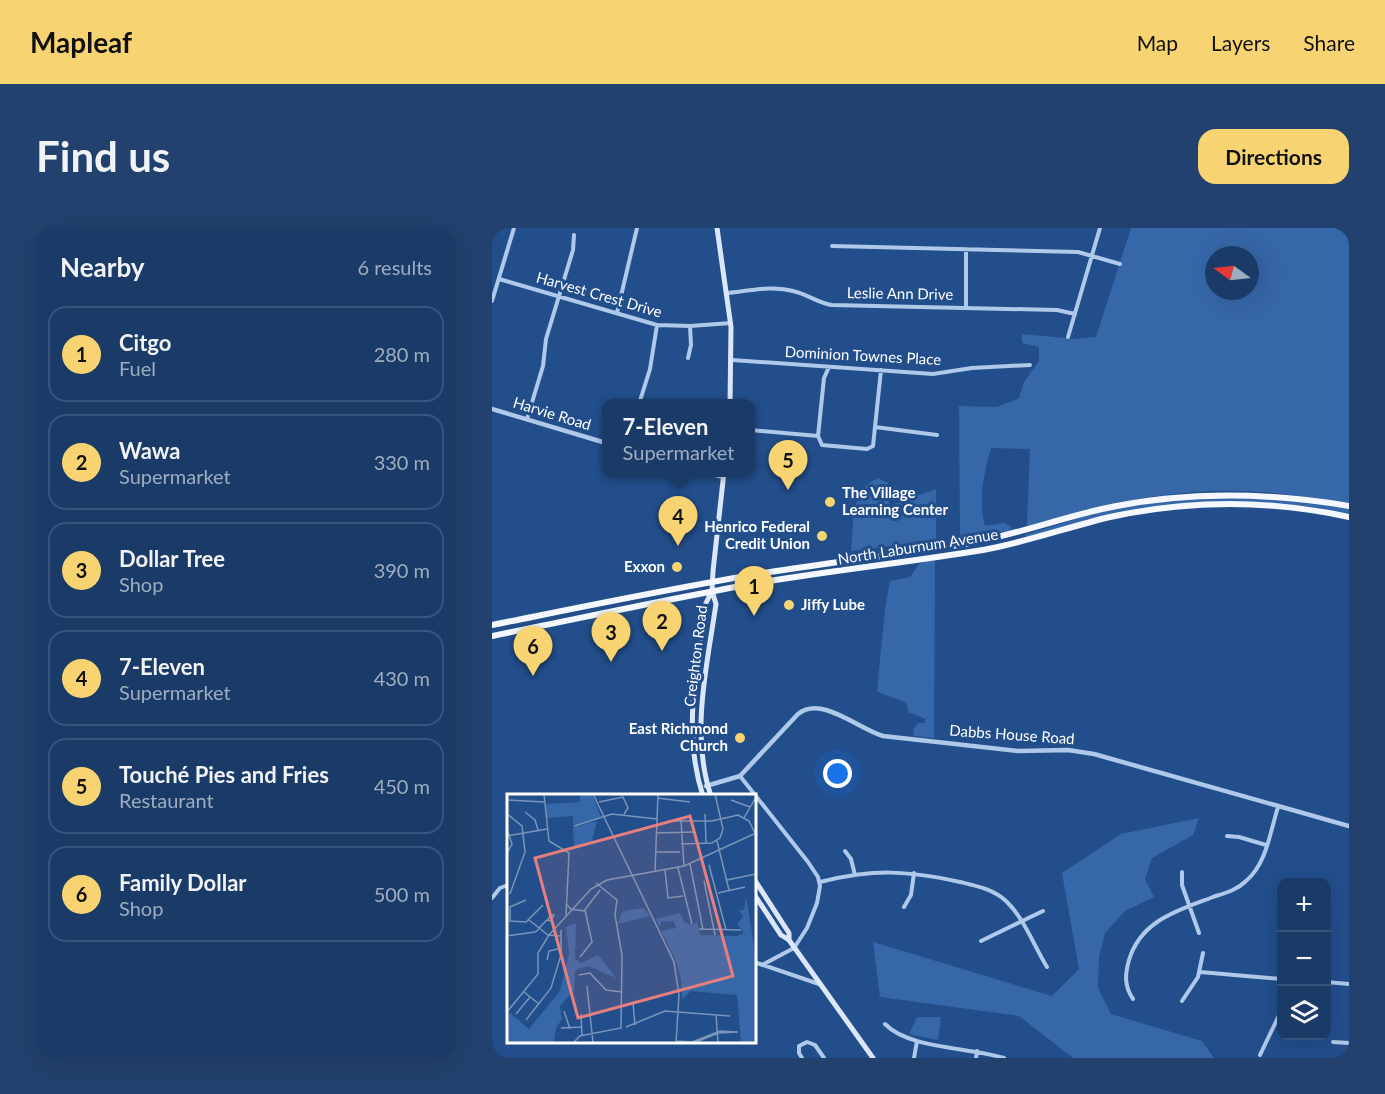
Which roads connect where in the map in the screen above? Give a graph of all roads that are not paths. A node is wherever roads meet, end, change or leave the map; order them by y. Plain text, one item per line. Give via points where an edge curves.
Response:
1 (514, 228) edge
2 (637, 228) edge
3 (717, 228) edge
4 (1100, 228) edge
5 (574, 235) dead end
6 (832, 246) dead end
7 (966, 249) junction
8 (1092, 255) junction
9 (1120, 264) dead end
10 (499, 279) junction
11 (728, 293) junction
12 (559, 297) junction
13 (492, 302) edge
14 (966, 308) junction
15 (617, 313) junction
16 (1075, 314) junction
17 (731, 323) junction
18 (657, 325) junction
19 (690, 326) junction
20 (1068, 337) dead end
21 (688, 358) dead end
22 (732, 360) junction
23 (1030, 365) dead end
24 (829, 366) junction
25 (881, 370) junction
26 (641, 399) edge
27 (730, 399) edge
28 (492, 409) edge
29 (527, 419) junction
30 (875, 427) junction
31 (755, 430) edge
32 (937, 435) dead end
33 (818, 436) junction
34 (602, 442) edge
35 (723, 477) edge
36 (1349, 506) edge
37 (1349, 517) edge
38 (712, 582) junction
39 (712, 591) junction
40 (492, 626) edge
41 (492, 636) edge
42 (740, 776) junction
43 (708, 786) junction
44 (700, 787) junction
45 (703, 794) edge
46 (711, 794) edge
47 (754, 794) edge
48 (756, 796) edge
49 (1278, 807) junction
50 (1349, 826) edge
51 (1227, 836) dead end
52 (1266, 845) junction
53 (845, 851) dead end
54 (1182, 872) dead end
55 (914, 873) junction
56 (855, 875) junction
57 (756, 882) edge
58 (820, 882) junction
59 (507, 885) edge
60 (756, 897) edge
61 (492, 898) edge
62 (1189, 906) junction
63 (904, 907) dead end
64 (1043, 911) dead end
65 (1022, 922) junction
66 (1199, 933) dead end
67 (789, 940) junction
68 (981, 941) dead end
69 (794, 948) junction
70 (1203, 953) dead end
71 (756, 963) edge
72 (762, 965) junction
73 (1047, 967) dead end
74 (1200, 972) junction
75 (1277, 979) edge
76 (1331, 982) edge
77 (820, 984) junction
78 (1349, 984) edge
79 (1133, 999) dead end
80 (1182, 1001) dead end
81 (1277, 1018) edge
82 (885, 1024) dead end
83 (917, 1041) junction
84 (1333, 1042) dead end
85 (1349, 1043) edge
86 (977, 1051) junction
87 (1260, 1055) dead end
88 (802, 1058) edge
89 (824, 1058) edge
90 (873, 1058) edge
91 (914, 1058) edge
92 (976, 1058) edge
93 (1004, 1058) edge

1 - 10 street
2 - 15 street
3 - 11 main road
4 - 8 street
5 - 12 street
6 - 7 street
7 - 8 street
7 - 14 street
8 - 9 street
8 - 16 street
10 - 12 street, Harvest Crest Drive
10 - 13 street
11 - 14 street, Leslie Ann Drive via 784,289 832,305
11 - 17 main road
12 - 15 street, Harvest Crest Drive
12 - 29 street
14 - 16 street, Leslie Ann Drive via 1057,310
15 - 18 street, Harvest Crest Drive
16 - 20 street
17 - 19 street, Harvest Crest Drive
17 - 22 main road
18 - 19 street, Harvest Crest Drive
18 - 26 street
19 - 21 street
22 - 24 street, Dominion Townes Place
22 - 27 main road
23 - 25 street, Dominion Townes Place via 933,374
24 - 25 street, Dominion Townes Place
24 - 33 street via 824,378
25 - 30 street
28 - 29 street, Harvie Road
29 - 34 street, Harvie Road
30 - 32 street
30 - 33 street via 873,446 867,449 822,445
31 - 33 street
35 - 38 main road, Creighton Road
36 - 38 main road, North Laburnum Avenue via 1274,496 1173,497 1100,510 970,543
37 - 39 main road, North Laburnum Avenue via 1240,504 1149,510 995,548
38 - 39 main road, Creighton Road
38 - 40 main road, North Laburnum Avenue
39 - 41 main road, North Laburnum Avenue
39 - 43 main road, Creighton Road via 716,604 700,728
39 - 44 main road, Creighton Road via 706,603 693,692 693,734
42 - 43 street, Dabbs House Road
42 - 47 street
42 - 49 street, Dabbs House Road via 798,714 813,708 827,709 883,735 1019,751 1094,754
43 - 44 street, Dabbs House Road
43 - 46 main road, Creighton Road
44 - 45 main road, Creighton Road
48 - 58 street
49 - 50 street, Dabbs House Road
49 - 52 street
51 - 52 street
52 - 62 street via 1260,865 1245,883
53 - 56 street
54 - 62 street
55 - 56 street
55 - 63 street via 911,895
55 - 65 street via 993,891
56 - 58 street
57 - 67 main road via 789,933
58 - 69 street via 817,903
59 - 61 street
60 - 67 main road via 781,935
62 - 66 street
62 - 79 street via 1154,923 1135,946 1125,980
64 - 65 street
65 - 68 street
65 - 73 street
67 - 69 main road
69 - 72 street
69 - 77 main road
70 - 74 street
71 - 72 street
72 - 77 street
74 - 75 street
74 - 80 street
76 - 78 street
77 - 90 main road
81 - 87 street
82 - 83 street via 899,1035
83 - 86 street
83 - 91 street
84 - 85 street
86 - 92 street
86 - 93 street
88 - 89 street via 799,1046 807,1042 815,1045

